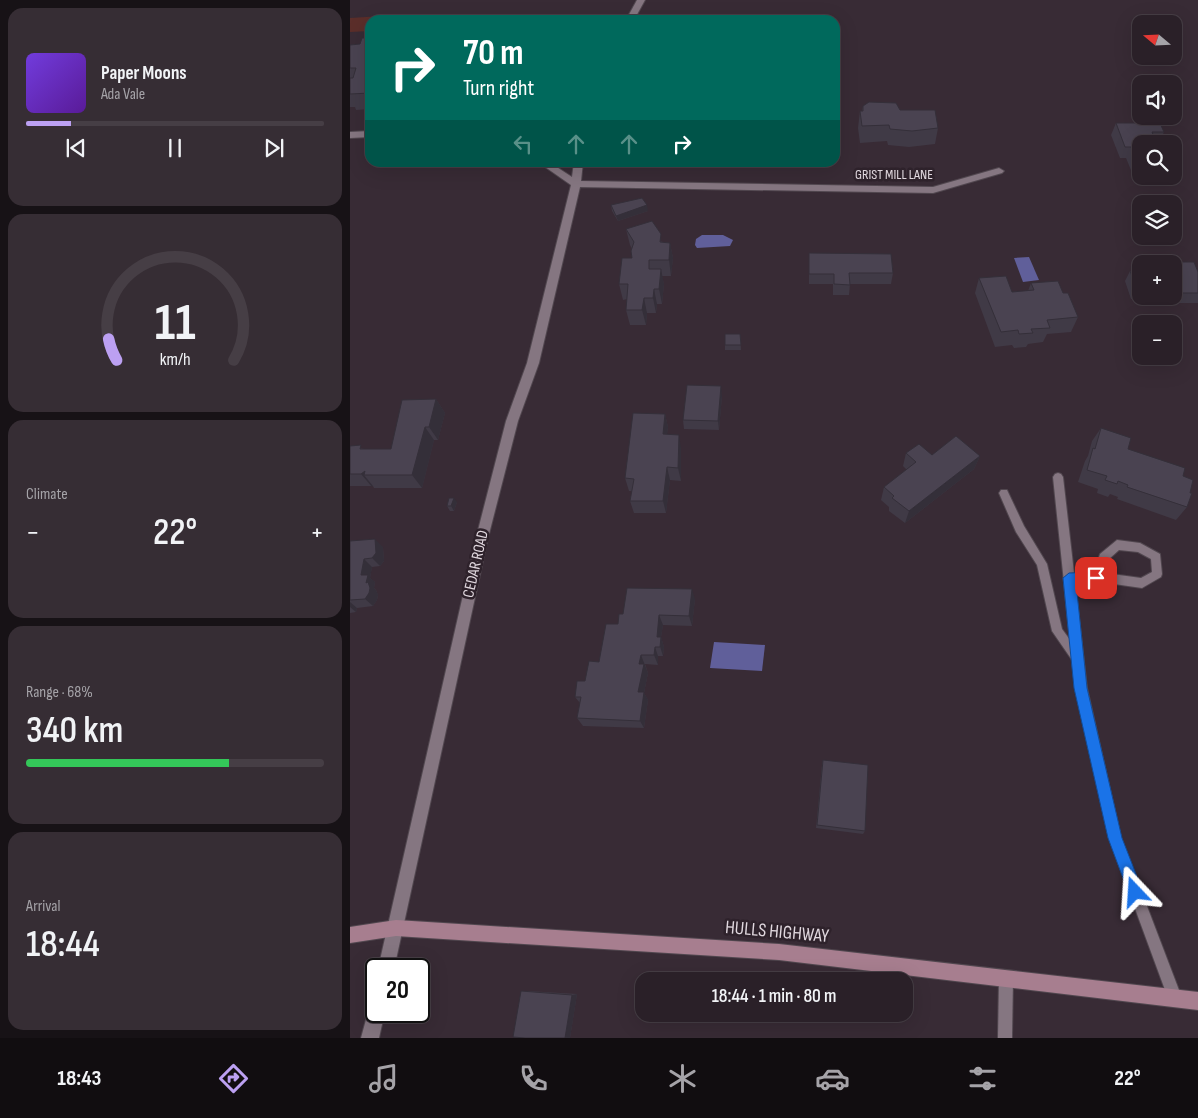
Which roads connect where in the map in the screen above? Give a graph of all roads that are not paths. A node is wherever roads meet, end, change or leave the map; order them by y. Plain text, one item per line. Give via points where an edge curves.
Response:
1 (641, 0) edge
2 (633, 15) edge
3 (365, 134) edge
4 (350, 135) edge
5 (550, 167) edge
6 (578, 167) edge
7 (999, 170) dead end
8 (576, 184) junction
9 (1058, 477) dead end
10 (1004, 494) dead end
11 (1069, 578) junction
12 (1107, 578) junction
13 (1078, 657) junction
14 (396, 928) junction
15 (350, 935) edge
16 (389, 958) edge
17 (1006, 978) junction
18 (1175, 998) junction
19 (1198, 1001) edge
20 (373, 1023) edge
21 (370, 1038) edge
22 (1004, 1038) edge

1 - 2 street
3 - 4 street
5 - 8 street
6 - 8 street, CEDAR ROAD
7 - 8 street, GRIST MILL LANE via 933,190
8 - 14 street, CEDAR ROAD via 532,363 512,421 482,538
9 - 11 lane
10 - 13 lane via 1020,529 1042,564 1057,630
11 - 12 lane
11 - 13 lane
12 - 12 lane via 1104,557 1117,545 1140,548 1156,557 1158,574 1142,583
13 - 18 lane via 1081,688 1115,838
14 - 15 street, HULLS HIGHWAY
14 - 16 street, CEDAR ROAD
14 - 17 street, HULLS HIGHWAY via 780,952
17 - 18 street, HULLS HIGHWAY
17 - 22 lane
18 - 19 street, HULLS HIGHWAY
20 - 21 street

